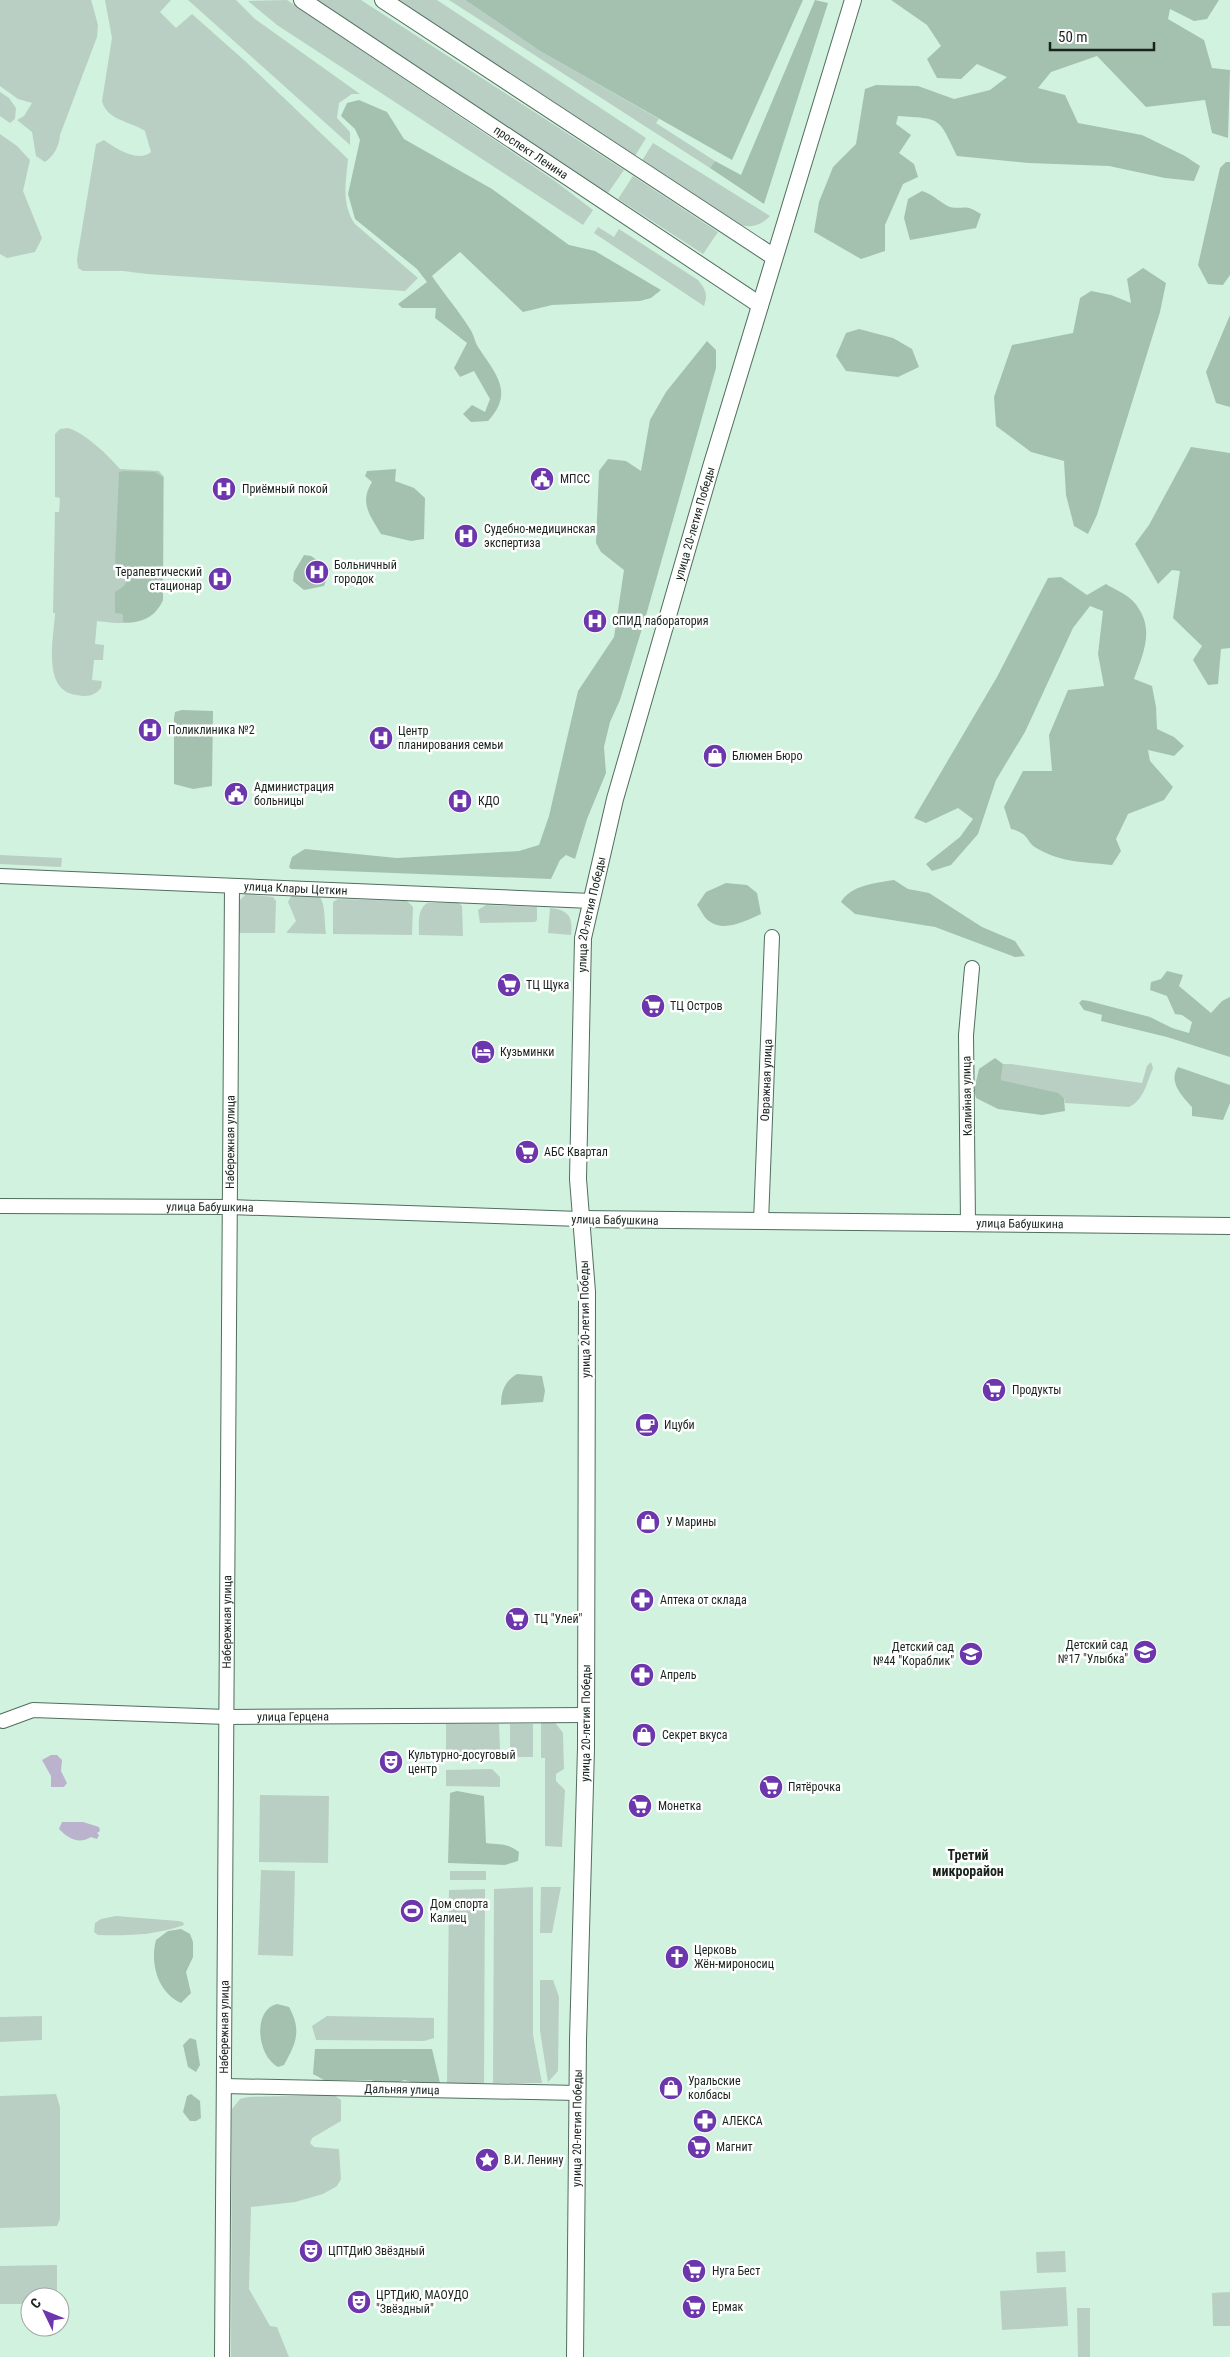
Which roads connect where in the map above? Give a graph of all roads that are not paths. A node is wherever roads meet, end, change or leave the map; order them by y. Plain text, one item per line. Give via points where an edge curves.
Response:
1 (302, 0) edge
2 (383, 0) edge
3 (853, 0) edge
4 (774, 258) junction
5 (760, 305) junction
6 (0, 876) edge
7 (232, 886) junction
8 (592, 901) junction
9 (772, 937) dead end
10 (972, 968) dead end
11 (0, 1206) edge
12 (230, 1207) junction
13 (580, 1219) junction
14 (761, 1222) junction
15 (968, 1224) junction
16 (1230, 1226) edge
17 (586, 1715) junction
18 (226, 1717) junction
19 (3, 1721) dead end
20 (224, 2086) junction
21 (578, 2093) junction
22 (222, 2357) edge
23 (575, 2357) edge

1 - 5 street, проспект Ленина
2 - 4 street
3 - 4 street, улица 20-летия Победы
4 - 5 street, улица 20-летия Победы
5 - 8 street, улица 20-летия Победы via 615,799
6 - 7 street, улица Клары Цеткин
7 - 8 street, улица Клары Цеткин
7 - 12 street, Набережная улица
8 - 13 street, улица 20-летия Победы via 581,953
9 - 14 street, Овражная улица
10 - 15 street, Калийная улица via 966,1035
11 - 12 street, улица Бабушкина
12 - 13 street, улица Бабушкина
12 - 18 street, Набережная улица
13 - 14 street, улица Бабушкина
13 - 17 street, улица 20-летия Победы via 586,1292
14 - 15 street, улица Бабушкина
15 - 16 street, улица Бабушкина
17 - 18 street, улица Герцена
17 - 21 street, улица 20-летия Победы
18 - 19 street, улица Герцена via 33,1710
18 - 20 street, Набережная улица
20 - 21 street, Дальняя улица
20 - 22 street, Набережная улица
21 - 23 street, улица 20-летия Победы

